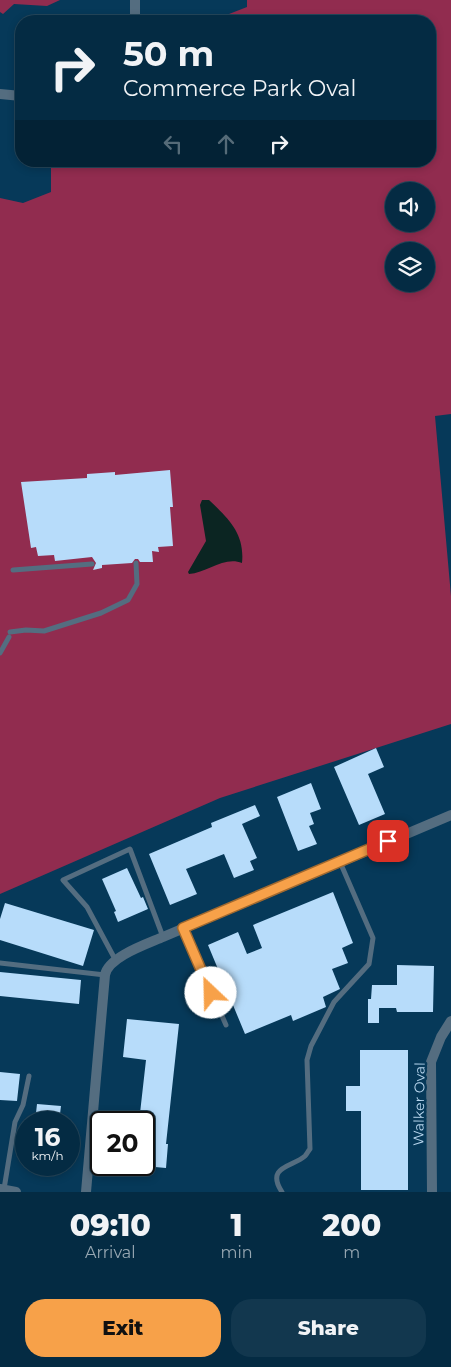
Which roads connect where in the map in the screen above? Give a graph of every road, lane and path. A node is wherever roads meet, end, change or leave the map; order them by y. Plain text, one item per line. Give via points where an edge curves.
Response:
1 (135, 0) edge
2 (135, 15) edge
3 (0, 94) edge
4 (15, 95) edge
5 (136, 563) dead end
6 (92, 564) dead end
7 (13, 570) dead end
8 (0, 653) edge
9 (451, 815) edge
10 (340, 862) junction
11 (183, 928) junction
12 (162, 937) junction
13 (116, 961) junction
14 (0, 963) edge
15 (106, 975) junction
16 (451, 1021) edge
17 (226, 1025) dead end
18 (28, 1076) dead end
19 (2, 1189) edge
20 (16, 1192) edge
21 (86, 1192) edge
22 (282, 1192) edge
23 (432, 1192) edge

1 - 2 street
3 - 4 street
5 - 8 lane via 137,584 128,600 72,624 10,635
6 - 7 lane
9 - 10 street
10 - 11 street
10 - 22 lane via 374,938 372,950 369,964 334,1002 311,1046 307,1060 310,1149 305,1156 281,1168 278,1175
11 - 12 street
11 - 17 lane
12 - 13 street
12 - 13 lane via 130,849 63,880 86,907
13 - 15 street via 106,969
14 - 15 lane
15 - 21 street
16 - 23 street, Walker Oval via 432,1062
18 - 19 lane
19 - 20 street

